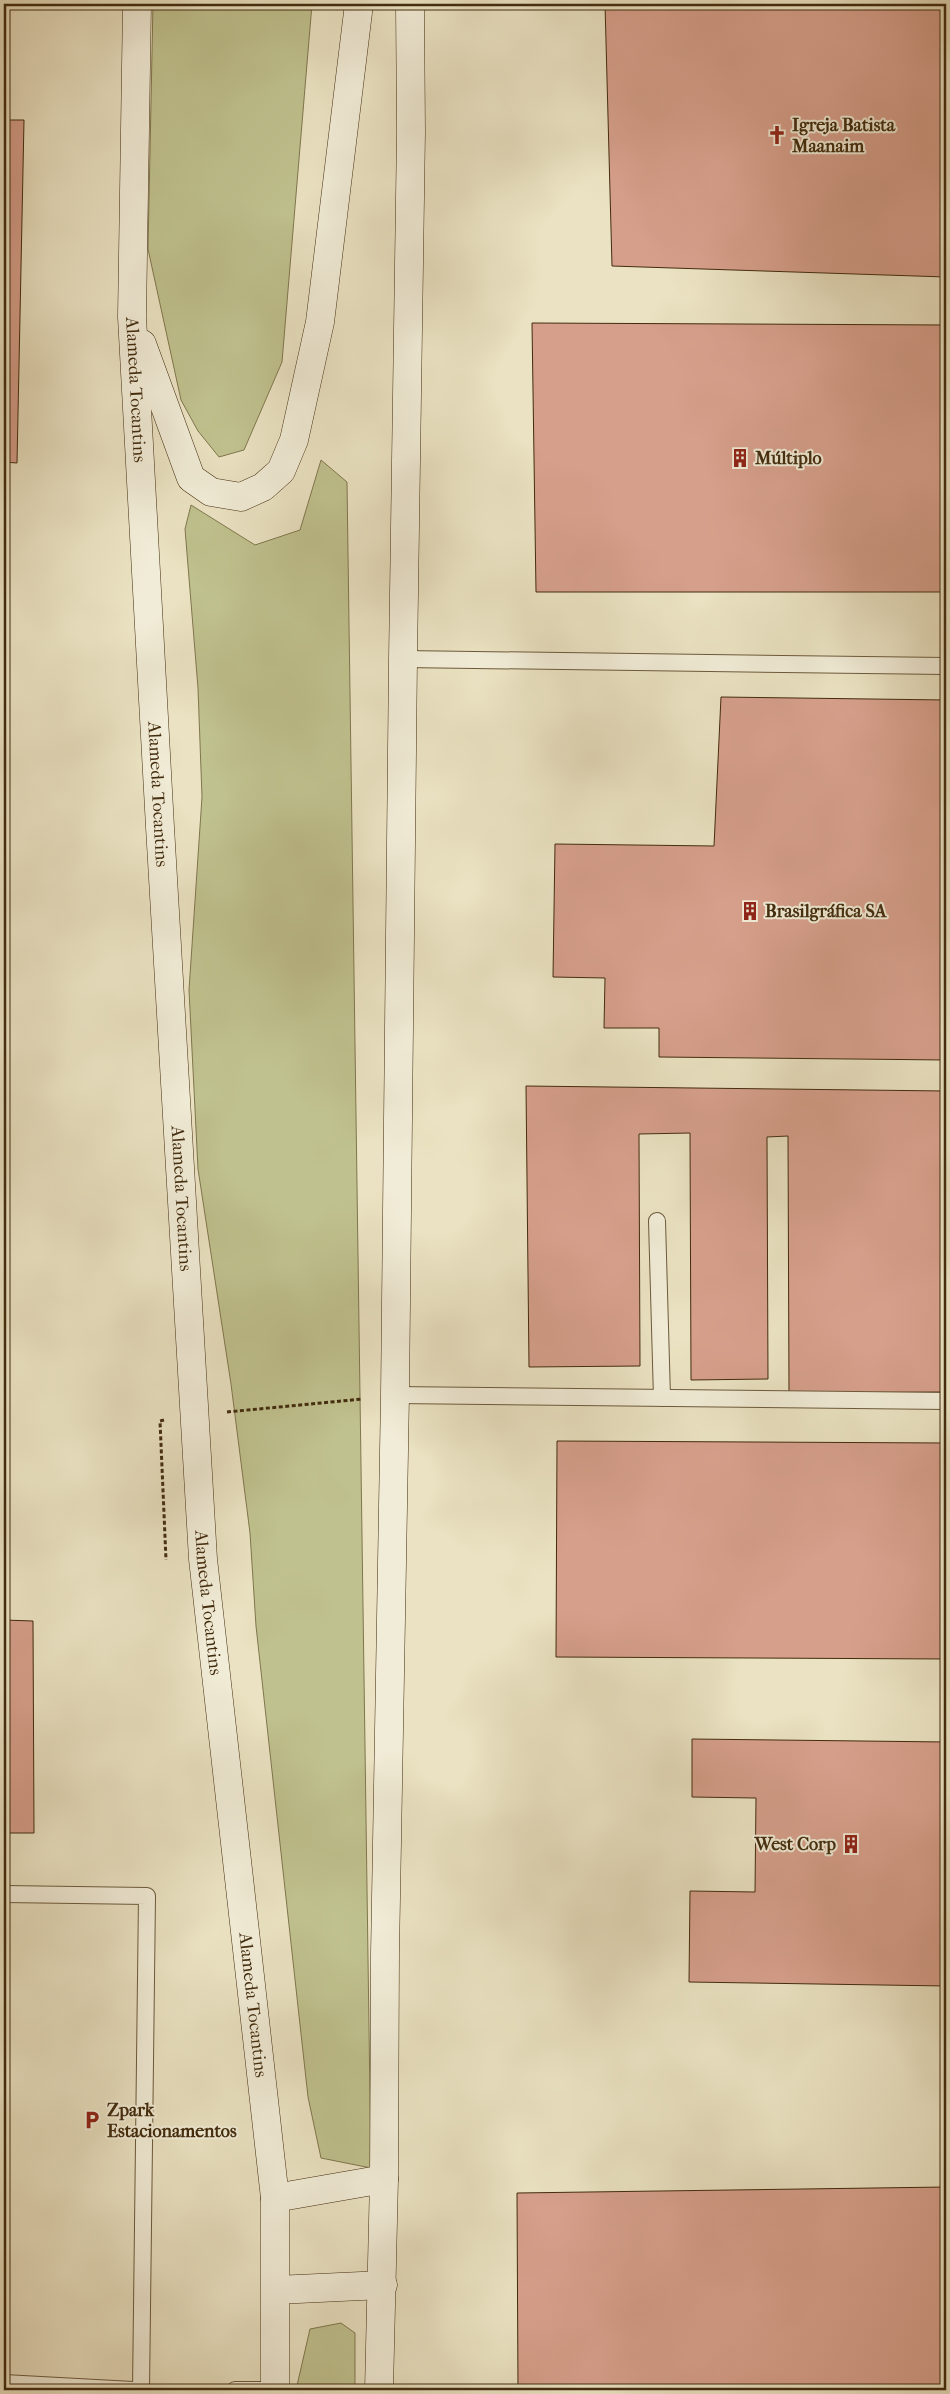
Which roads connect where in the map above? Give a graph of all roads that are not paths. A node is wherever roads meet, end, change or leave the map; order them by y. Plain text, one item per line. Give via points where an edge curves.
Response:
1 (137, 4) edge
2 (359, 4) edge
3 (410, 4) edge
4 (132, 317) junction
5 (403, 658) junction
6 (946, 666) edge
7 (656, 1220) dead end
8 (395, 1395) junction
9 (662, 1398) junction
10 (946, 1401) edge
11 (4, 1894) edge
12 (384, 2179) junction
13 (274, 2198) junction
14 (383, 2285) junction
15 (276, 2290) junction
16 (4, 2383) edge
17 (133, 2390) edge
18 (141, 2390) edge
19 (236, 2390) edge
20 (275, 2390) edge
21 (379, 2390) edge

1 - 4 main road, Alameda Tocantins
2 - 4 main road via 320,322 294,440 281,471 263,487 242,498 211,492 191,478
3 - 5 main road
4 - 13 main road, Alameda Tocantins via 203,1559
5 - 6 lane
5 - 8 main road
7 - 9 lane
8 - 9 lane
8 - 12 main road via 385,1915
9 - 10 lane
11 - 18 lane via 147,1896
12 - 13 main road
12 - 14 main road
13 - 15 main road, Alameda Tocantins
14 - 15 main road
14 - 21 main road
15 - 20 main road, Alameda Tocantins
16 - 17 lane
19 - 20 lane

